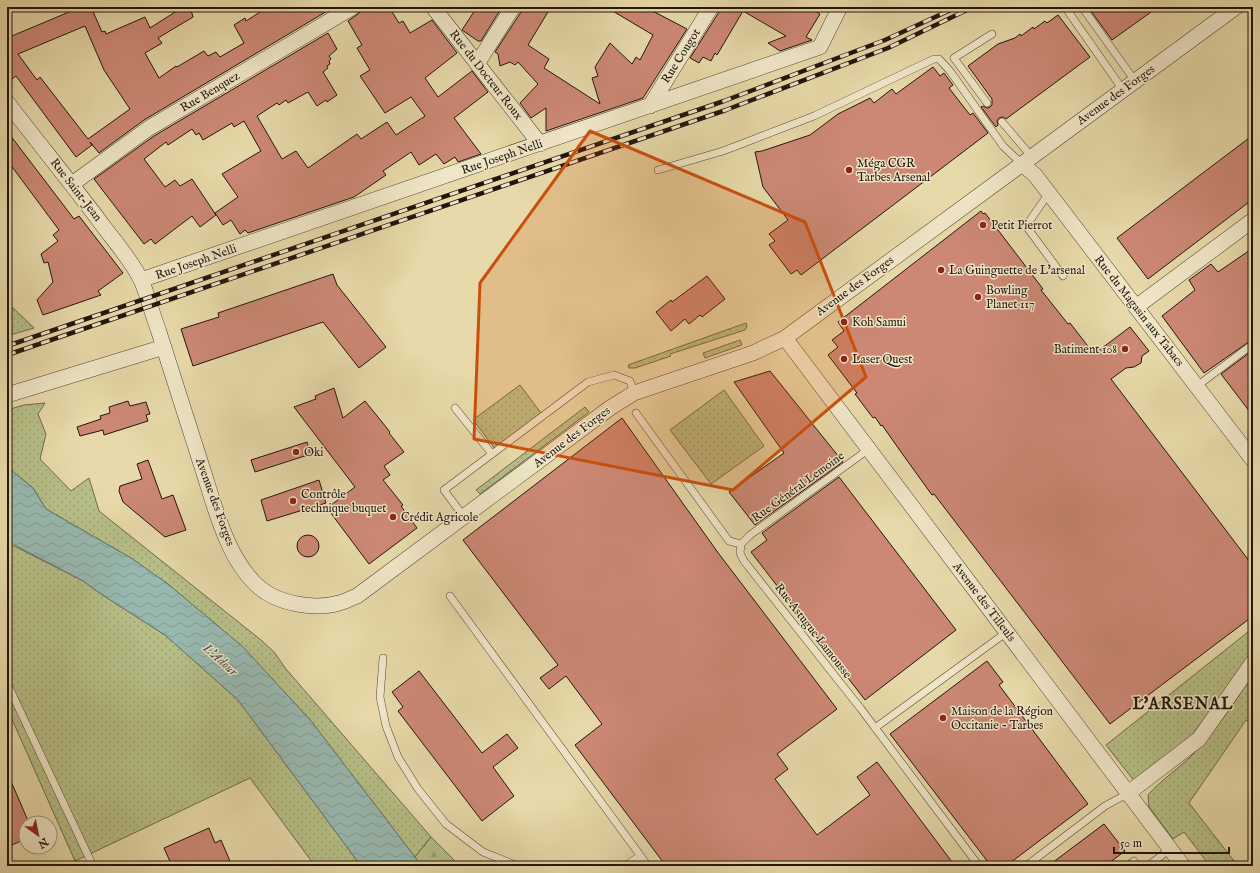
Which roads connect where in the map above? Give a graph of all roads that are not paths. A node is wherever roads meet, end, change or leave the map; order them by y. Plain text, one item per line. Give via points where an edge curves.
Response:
1 (353, 7) edge
2 (433, 7) edge
3 (513, 7) edge
4 (711, 7) edge
5 (840, 7) edge
6 (1065, 7) edge
7 (1082, 7) edge
8 (1232, 8) edge
9 (992, 34) dead end
10 (477, 64) junction
11 (1129, 85) junction
12 (7, 102) edge
13 (987, 103) dead end
14 (650, 106) junction
15 (1002, 122) dead end
16 (540, 144) junction
17 (1027, 160) junction
18 (658, 170) dead end
19 (72, 184) junction
20 (1049, 193) junction
21 (1253, 220) edge
22 (1064, 276) dead end
23 (141, 280) junction
24 (1136, 307) junction
25 (785, 338) junction
26 (1253, 344) edge
27 (164, 347) junction
28 (1197, 386) junction
29 (634, 393) junction
30 (7, 395) edge
31 (456, 408) dead end
32 (636, 413) dead end
33 (869, 449) junction
34 (492, 454) junction
35 (1253, 460) edge
36 (464, 517) junction
37 (742, 544) junction
38 (450, 596) dead end
39 (1007, 632) junction
40 (383, 658) dead end
41 (1253, 662) edge
42 (7, 683) edge
43 (875, 728) junction
44 (1127, 794) junction
45 (1170, 849) junction
46 (640, 856) junction
47 (7, 864) edge
48 (12, 866) edge
49 (93, 866) edge
50 (518, 866) edge
51 (625, 866) edge
52 (648, 866) edge
53 (979, 866) edge
54 (1026, 866) edge
55 (1127, 866) edge
56 (1137, 866) edge
57 (1148, 866) edge
58 (1183, 866) edge

1 - 19 street, Rue Benquez via 148,128
2 - 10 street, Rue du Docteur Roux
3 - 10 street
4 - 14 street, Rue Cougot
5 - 14 street, Rue Joseph Nelli via 820,47
6 - 11 lane
7 - 11 lane
8 - 11 street, Avenue des Forges
9 - 13 lane via 954,58
10 - 16 street, Rue du Docteur Roux
11 - 17 street, Avenue des Forges
12 - 19 street, Rue Saint-Jean
14 - 16 street, Rue Joseph Nelli
15 - 17 lane
16 - 23 street, Rue Joseph Nelli
17 - 18 lane via 1003,146 950,71 939,60 934,60 814,116 723,151
17 - 20 street, Rue du Magasin aux Tabacs
17 - 25 street, Avenue des Forges
19 - 23 street, Rue Saint-Jean
20 - 22 lane via 1026,226
20 - 24 street, Rue du Magasin aux Tabacs
21 - 24 street
23 - 27 street, Rue Saint-Jean
24 - 28 street, Rue du Magasin aux Tabacs
25 - 29 street, Avenue des Forges via 753,353
25 - 33 street, Avenue des Tilleuls
26 - 28 lane
27 - 30 street
27 - 36 street, Avenue des Forges via 228,543 249,576 261,588 276,597 295,604 317,606 339,603 357,596
28 - 35 street, Rue du Magasin aux Tabacs
29 - 34 lane via 630,381 614,375 588,382
29 - 36 street, Avenue des Forges via 610,408
31 - 34 lane
32 - 37 lane via 729,541
33 - 37 lane, Rue Général Lemoine via 750,535
33 - 39 street, Avenue des Tilleuls
34 - 36 lane via 444,490
37 - 43 lane, Rue Astugue Lamousse via 740,553 744,561
38 - 46 lane
39 - 43 lane
39 - 44 street, Avenue des Tilleuls
40 - 50 lane via 380,697 386,726 398,757 418,789 446,824 483,852
41 - 44 street via 1199,739
42 - 49 lane
43 - 53 lane, Rue Astugue Lamousse
44 - 45 street, Avenue des Tilleuls
44 - 54 lane via 1105,806
45 - 57 lane
45 - 58 street, Avenue des Tilleuls
46 - 51 lane
46 - 52 lane
47 - 48 lane
55 - 56 lane via 1134,861

